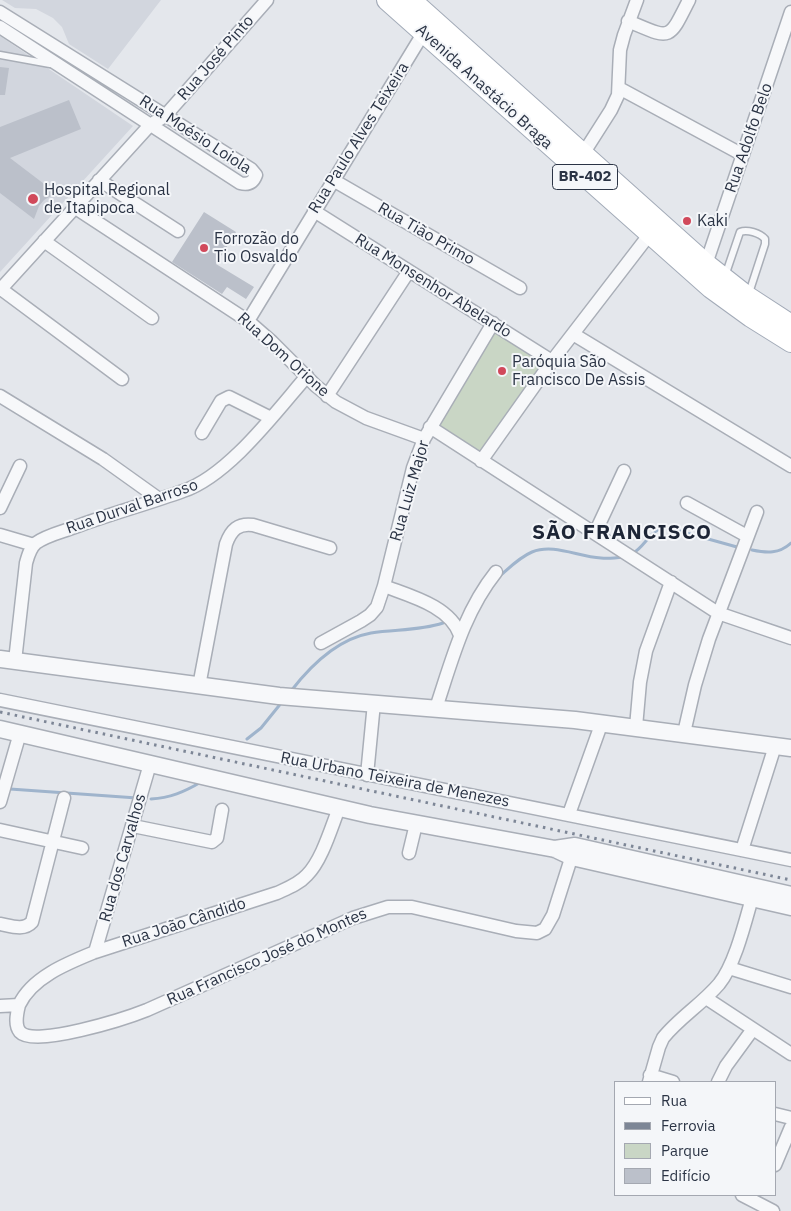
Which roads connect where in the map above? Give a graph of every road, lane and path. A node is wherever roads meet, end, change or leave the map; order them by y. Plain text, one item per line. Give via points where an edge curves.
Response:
1 (267, 0) edge
2 (387, 0) edge
3 (636, 0) edge
4 (689, 0) edge
5 (415, 1) edge
6 (0, 12) edge
7 (791, 12) edge
8 (628, 21) junction
9 (0, 27) edge
10 (424, 32) junction
11 (786, 45) edge
12 (0, 55) edge
13 (60, 66) junction
14 (619, 88) junction
15 (165, 116) junction
16 (150, 125) junction
17 (583, 154) junction
18 (743, 155) junction
19 (99, 180) junction
20 (333, 180) junction
21 (74, 207) junction
22 (314, 211) junction
23 (178, 231) dead end
24 (649, 235) junction
25 (44, 241) junction
26 (706, 264) junction
27 (408, 270) junction
28 (724, 280) junction
29 (520, 288) dead end
30 (0, 289) edge
31 (748, 297) junction
32 (152, 318) dead end
33 (248, 321) junction
34 (493, 323) junction
35 (786, 330) edge
36 (573, 334) junction
37 (552, 361) junction
38 (307, 376) junction
39 (122, 379) dead end
40 (0, 396) edge
41 (327, 396) junction
42 (271, 418) junction
43 (202, 433) dead end
44 (427, 433) junction
45 (481, 461) junction
46 (20, 466) dead end
47 (791, 466) edge
48 (624, 471) dead end
49 (159, 499) junction
50 (687, 503) dead end
51 (0, 508) edge
52 (756, 512) dead end
53 (595, 533) junction
54 (0, 535) edge
55 (747, 536) junction
56 (34, 545) junction
57 (330, 548) dead end
58 (496, 572) dead end
59 (670, 582) junction
60 (384, 586) junction
61 (718, 613) junction
62 (460, 635) junction
63 (791, 638) edge
64 (321, 643) dead end
65 (7, 660) edge
66 (199, 686) junction
67 (0, 700) edge
68 (374, 703) junction
69 (436, 708) junction
70 (602, 722) junction
71 (636, 726) junction
72 (0, 729) edge
73 (20, 733) junction
74 (684, 733) junction
75 (783, 747) edge
76 (150, 764) junction
77 (367, 775) junction
78 (64, 798) dead end
79 (0, 802) edge
80 (338, 808) junction
81 (222, 810) dead end
82 (569, 814) junction
83 (416, 824) junction
84 (132, 826) junction
85 (0, 830) edge
86 (54, 842) junction
87 (82, 848) dead end
88 (742, 850) junction
89 (573, 852) junction
90 (409, 853) dead end
91 (791, 860) edge
92 (754, 892) junction
93 (791, 895) edge
94 (791, 907) edge
95 (0, 924) edge
96 (95, 952) junction
97 (729, 968) junction
98 (791, 987) edge
99 (706, 998) junction
100 (19, 1005) junction
101 (0, 1006) edge
102 (753, 1029) junction
103 (791, 1054) edge
104 (650, 1079) edge
105 (665, 1081) edge
106 (719, 1081) edge
107 (776, 1114) edge
108 (791, 1118) edge
109 (791, 1127) edge
110 (776, 1163) edge
111 (746, 1196) edge
112 (761, 1200) edge
113 (773, 1211) edge

1 - 15 street, Rua José Pinto
2 - 10 main road, Avenida Anastácio Braga / BR-402
3 - 8 street
4 - 8 street via 676,27 669,33 660,34
5 - 17 main road, Avenida Anastácio Braga / BR-402
6 - 15 street, Rua Moésio Loiola
7 - 11 street, Rua Adolfo Belo
8 - 14 street via 620,50
9 - 13 street, Rua Moésio Loiola
10 - 20 street, Rua Paulo Alves Teixeira
10 - 24 main road, Avenida Anastácio Braga / BR-402
11 - 18 street, Rua Adolfo Belo
12 - 13 lane
13 - 16 street, Rua Moésio Loiola
14 - 17 street via 611,110
14 - 18 street
15 - 16 street, Rua José Pinto
15 - 16 street, Rua Moésio Loiola via 251,169 256,175 254,179 251,183 240,183
16 - 19 street, Rua José Pinto
17 - 26 main road, Avenida Anastácio Braga / BR-402
18 - 26 street, Rua Adolfo Belo
19 - 21 street, Rua José Pinto
19 - 23 street
20 - 22 street, Rua Paulo Alves Teixeira
20 - 29 street, Rua Tião Primo
21 - 25 street, Rua José Pinto
21 - 33 street, Rua Dom Orione
22 - 27 street, Rua Monsenhor Abelardo
22 - 33 street, Rua Paulo Alves Teixeira
24 - 35 main road, Avenida Anastácio Braga / BR-402 via 729,302
24 - 36 street
25 - 30 street, Rua José Pinto
25 - 32 street
26 - 28 main road, Avenida Anastácio Braga / BR-402
27 - 34 street, Rua Monsenhor Abelardo
27 - 41 street
28 - 31 main road, Avenida Anastácio Braga / BR-402
28 - 31 lane via 740,232 761,235 765,244
30 - 39 street
31 - 35 main road, Avenida Anastácio Braga / BR-402
33 - 38 street, Rua Dom Orione
34 - 37 street, Rua Monsenhor Abelardo
34 - 44 street, Rua Luiz Major
36 - 37 street
36 - 47 street
37 - 45 street
38 - 41 street, Rua Dom Orione
38 - 42 street, Rua Durval Barroso
40 - 49 street via 103,459
41 - 44 street, Rua Dom Orione via 366,418
42 - 43 street via 229,397 222,401
42 - 49 street, Rua Durval Barroso via 215,474 185,491
44 - 45 street, Rua Dom Orione
44 - 60 street, Rua Luiz Major via 413,468
45 - 53 street, Rua Dom Orione
46 - 51 street
48 - 53 street
49 - 56 street, Rua Durval Barroso
50 - 55 street
52 - 55 street
53 - 59 street, Rua Dom Orione
54 - 56 street
55 - 61 street
56 - 65 street via 26,563
57 - 66 street via 246,524 229,534
58 - 62 street via 471,609
59 - 61 street, Rua Dom Orione
59 - 71 street via 646,651
60 - 62 street via 443,612 453,621
60 - 64 street, Rua Luiz Major via 377,607 370,615
61 - 63 street, Rua Dom Orione
61 - 74 street
62 - 69 street
65 - 66 street
66 - 68 street
67 - 77 street, Rua Urbano Teixeira de Menezes
68 - 69 street
68 - 77 street
69 - 70 street
70 - 71 street
70 - 82 street
71 - 74 street
72 - 73 street
73 - 76 street
73 - 79 street
74 - 75 street
75 - 88 street
76 - 80 street
76 - 84 street, Rua dos Carvalhos
77 - 82 street, Rua Urbano Teixeira de Menezes
78 - 86 street
80 - 83 street
80 - 96 street, Rua João Cândido via 318,860 308,875 294,885
81 - 84 street via 217,838 212,842
82 - 88 street, Rua Urbano Teixeira de Menezes
83 - 89 street
83 - 90 street
84 - 96 street, Rua dos Carvalhos
85 - 86 street
86 - 87 street
86 - 95 street via 34,918 28,926
88 - 91 street, Rua Urbano Teixeira de Menezes
89 - 92 street
89 - 100 street, Rua Francisco José do Montes via 553,916 545,929 538,932 516,931 412,907 388,907 353,918 114,1022 45,1036 25,1036 17,1026
92 - 93 street
92 - 94 street
92 - 97 street
96 - 100 street, Rua João Cândido via 39,981
97 - 98 street
97 - 99 street
99 - 102 street
99 - 104 street via 663,1038
100 - 101 street
102 - 103 street
102 - 106 street
104 - 105 street
107 - 108 street
109 - 110 street
111 - 112 street
112 - 113 street

